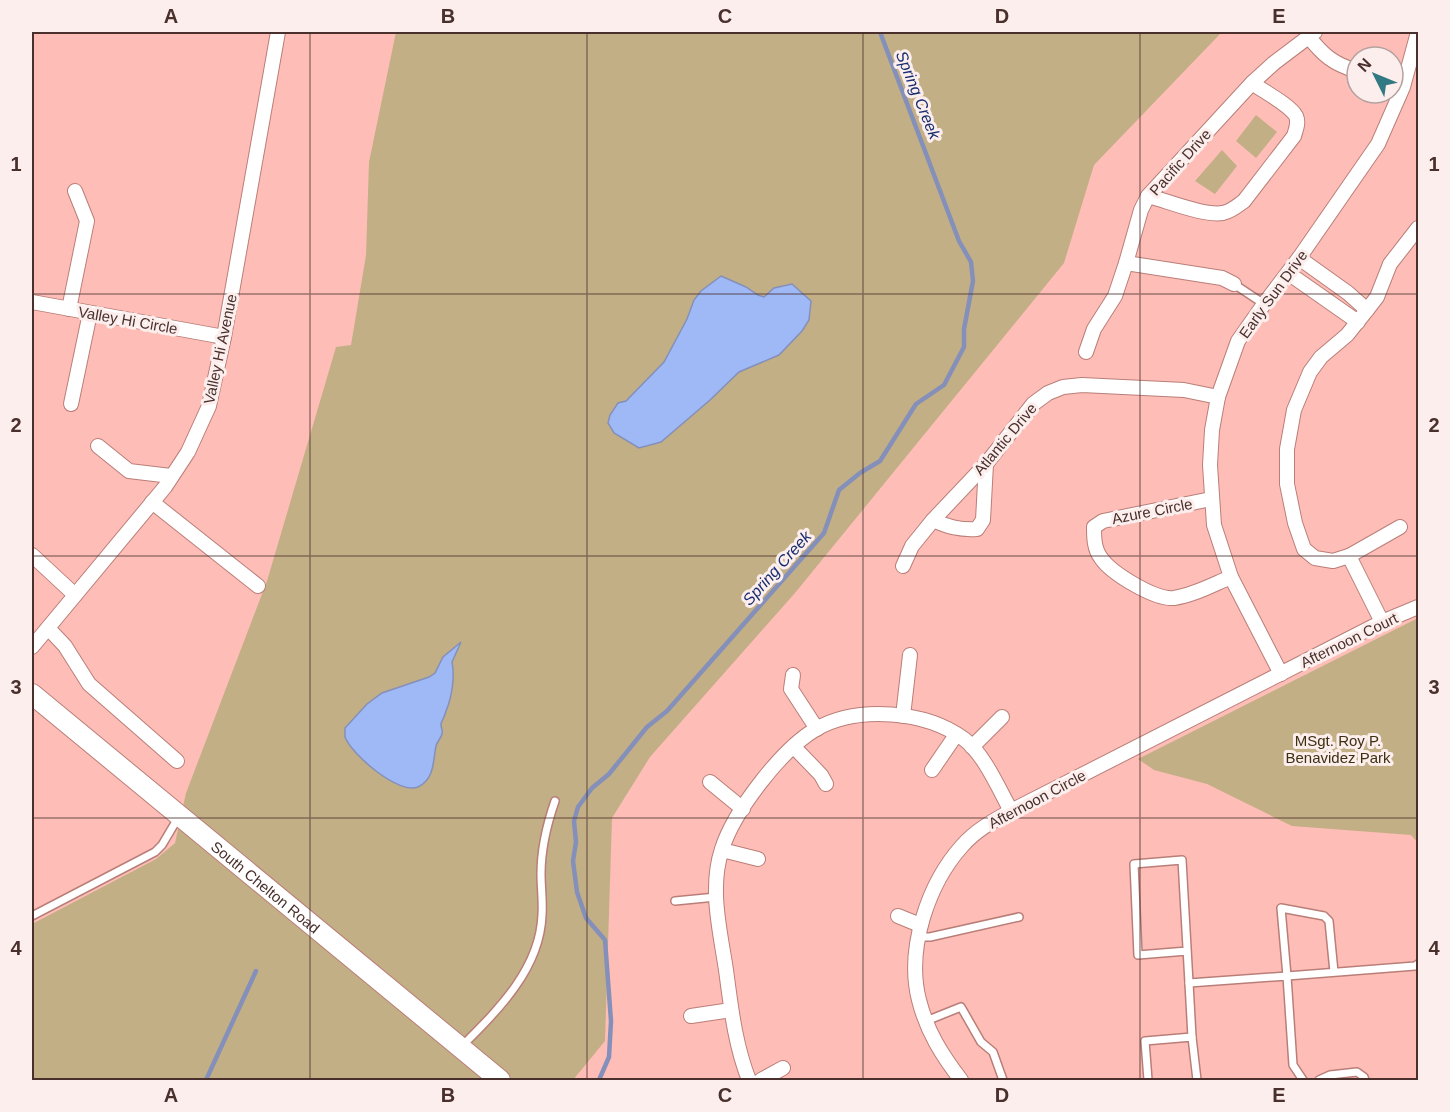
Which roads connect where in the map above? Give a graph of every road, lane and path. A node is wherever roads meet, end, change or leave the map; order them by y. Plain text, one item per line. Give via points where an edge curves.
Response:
1 (278, 32) edge
2 (1418, 32) edge
3 (1311, 34) edge
4 (1405, 66) edge
5 (1345, 68) edge
6 (1252, 83) junction
7 (1391, 105) edge
8 (75, 191) dead end
9 (1148, 196) junction
10 (1419, 228) edge
11 (1299, 258) junction
12 (1126, 263) junction
13 (1288, 273) junction
14 (1234, 284) joint
15 (32, 302) edge
16 (1263, 304) junction
17 (69, 309) junction
18 (1367, 310) junction
19 (90, 313) junction
20 (1358, 322) junction
21 (224, 338) junction
22 (1086, 352) dead end
23 (1218, 397) junction
24 (71, 404) dead end
25 (98, 446) dead end
26 (986, 464) junction
27 (171, 476) junction
28 (1211, 499) junction
29 (152, 502) junction
30 (933, 520) junction
31 (1400, 528) dead end
32 (32, 555) edge
33 (1349, 556) junction
34 (903, 566) dead end
35 (1231, 577) junction
36 (258, 586) dead end
37 (75, 595) junction
38 (1419, 607) edge
39 (1382, 622) junction
40 (48, 628) junction
41 (32, 647) edge
42 (910, 655) dead end
43 (1281, 674) junction
44 (793, 675) dead end
45 (32, 694) edge
46 (903, 716) junction
47 (1002, 717) dead end
48 (817, 729) junction
49 (956, 735) junction
50 (794, 747) junction
51 (972, 747) junction
52 (177, 761) dead end
53 (932, 770) dead end
54 (710, 782) dead end
55 (826, 784) dead end
56 (555, 801) dead end
57 (743, 809) junction
58 (1011, 811) junction
59 (179, 815) junction
60 (722, 850) junction
61 (758, 859) dead end
62 (716, 897) junction
63 (675, 901) dead end
64 (32, 916) edge
65 (898, 916) dead end
66 (1019, 916) dead end
67 (919, 931) junction
68 (1187, 951) junction
69 (1419, 964) edge
70 (1334, 972) junction
71 (1287, 976) junction
72 (1189, 983) junction
73 (731, 1010) junction
74 (691, 1017) dead end
75 (926, 1021) junction
76 (1192, 1037) junction
77 (461, 1048) junction
78 (783, 1068) dead end
79 (500, 1080) edge
80 (749, 1080) edge
81 (761, 1080) edge
82 (961, 1080) edge
83 (1003, 1080) edge
84 (1148, 1080) edge
85 (1197, 1080) edge
86 (1303, 1080) edge
87 (1319, 1080) edge
88 (1365, 1080) edge

1 - 21 street, Valley Hi Avenue
2 - 4 street, Early Sun Drive
3 - 5 street via 1324,55
3 - 6 street, Pacific Drive
6 - 9 street, Pacific Drive
6 - 9 street via 1290,109 1298,125 1294,136 1244,201 1234,209 1209,213
7 - 11 street, Early Sun Drive via 1378,144
8 - 17 street via 87,221
9 - 12 street, Pacific Drive
10 - 18 street via 1390,264 1377,297
11 - 13 street, Early Sun Drive
11 - 18 street
12 - 14 street via 1222,278
12 - 22 street, Pacific Drive via 1115,296 1094,329
13 - 16 street, Early Sun Drive
13 - 20 street
14 - 16 lane
15 - 17 street, Valley Hi Circle
16 - 23 street, Early Sun Drive via 1238,340
17 - 19 street, Valley Hi Circle
18 - 20 street
19 - 21 street, Valley Hi Circle
19 - 24 street
20 - 33 street via 1310,372 1294,410 1287,449 1287,484 1304,549 1315,558 1333,561
21 - 27 street, Valley Hi Avenue via 209,406 188,452
23 - 26 street, Atlantic Drive via 1184,390 1063,387 1033,404
23 - 28 street, Early Sun Drive via 1212,430
25 - 27 street via 129,471
26 - 30 street, Atlantic Drive
26 - 30 street via 983,520 977,529 950,528
27 - 29 street, Valley Hi Avenue
28 - 35 street, Early Sun Drive via 1214,525
28 - 35 street, Azure Circle via 1103,521 1094,527 1094,543 1101,559 1151,594 1171,598 1194,594
29 - 36 street
29 - 37 street, Valley Hi Avenue
30 - 34 street, Atlantic Drive via 912,546
31 - 33 street
32 - 37 street
33 - 39 street
35 - 43 street, Early Sun Drive
37 - 40 street, Valley Hi Avenue
38 - 39 street, Afternoon Court
39 - 43 street, Afternoon Court
40 - 41 street, Valley Hi Avenue
40 - 52 street via 65,646 89,684
42 - 46 street
43 - 58 street, Afternoon Circle
44 - 48 street via 791,689
45 - 59 main road, South Chelton Road
46 - 48 street via 859,715
46 - 49 street via 925,720
47 - 51 street
48 - 50 street
49 - 51 street
49 - 53 street
50 - 55 street
50 - 57 street
51 - 58 street
54 - 57 street
56 - 77 lane via 541,871 542,917 534,955 506,1001
57 - 60 street
58 - 67 street, Afternoon Circle via 988,824 950,861 933,891
59 - 64 lane via 155,852
59 - 77 main road, South Chelton Road
60 - 61 street
60 - 62 street
62 - 63 lane
62 - 73 street
65 - 67 street
66 - 67 lane via 930,937
67 - 75 street, Afternoon Circle via 916,978
68 - 68 lane via 1182,860 1134,864 1138,955
68 - 72 lane
69 - 70 lane
70 - 71 lane
70 - 71 lane via 1329,921 1324,916 1281,908
71 - 72 lane
71 - 86 lane via 1293,1065
72 - 76 lane
73 - 74 street
73 - 80 street via 740,1058
75 - 82 street, Afternoon Circle via 939,1052
75 - 83 lane via 961,1007 981,1042 993,1052
76 - 84 lane via 1145,1041
76 - 85 lane
77 - 79 main road, South Chelton Road
78 - 81 street
87 - 88 lane via 1357,1072

